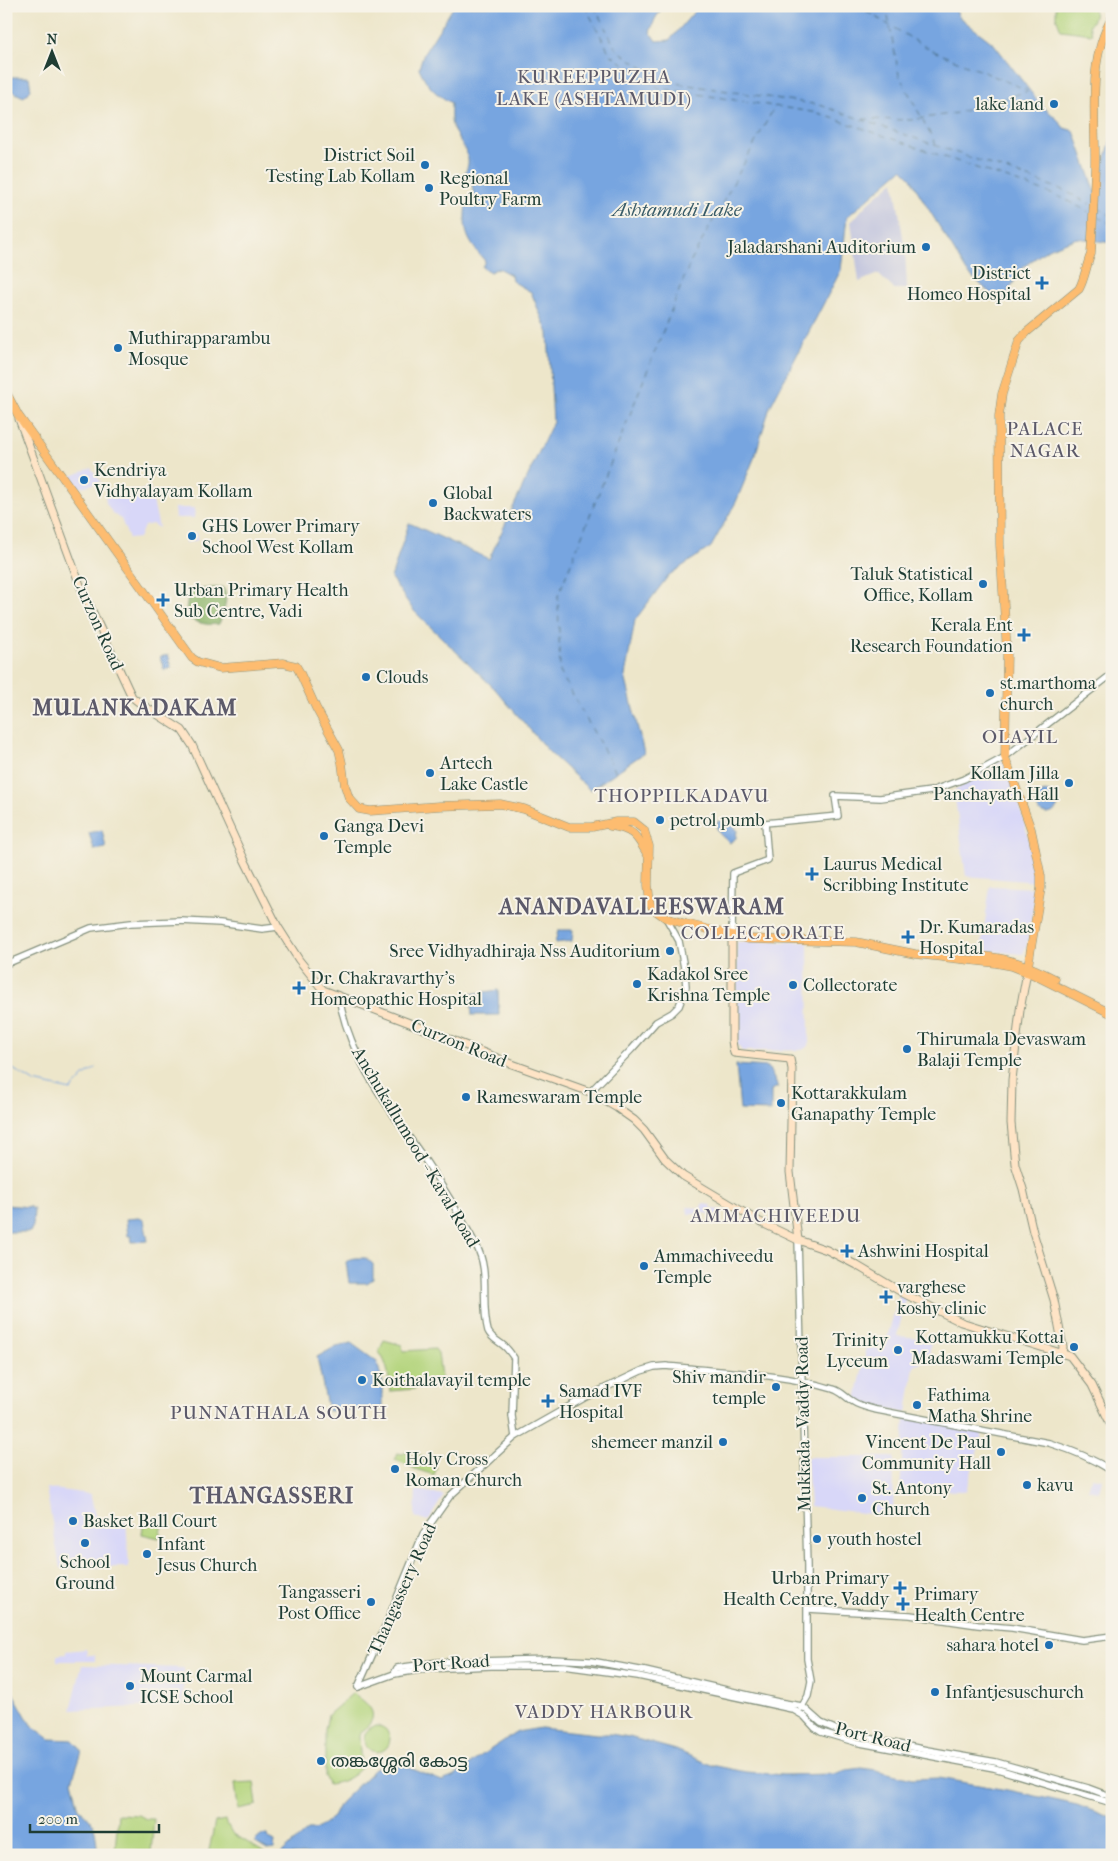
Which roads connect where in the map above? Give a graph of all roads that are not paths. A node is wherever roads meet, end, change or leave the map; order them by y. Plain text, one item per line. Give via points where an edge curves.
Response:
1 (1112, 18) edge
2 (6, 392) edge
3 (18, 415) junction
4 (1112, 674) edge
5 (1004, 757) junction
6 (666, 918) junction
7 (278, 927) junction
8 (732, 935) junction
9 (6, 964) edge
10 (1027, 969) junction
11 (339, 997) junction
12 (1109, 1010) edge
13 (590, 1092) junction
14 (798, 1240) junction
15 (1062, 1353) junction
16 (802, 1382) junction
17 (1112, 1427) edge
18 (515, 1437) junction
19 (1112, 1472) edge
20 (808, 1609) junction
21 (1112, 1636) edge
22 (394, 1674) junction
23 (802, 1706) junction
24 (799, 1713) junction
25 (1112, 1797) edge
26 (1112, 1803) edge

1 - 5 main road via 1098,50 1092,254 1079,289 1020,341 1002,394 999,460 1007,635
2 - 3 main road
3 - 6 main road via 192,658 220,668 283,663 296,666 333,738 342,762 346,791 359,809 500,804 524,808 569,826 592,827 628,821 639,825 646,834 650,859 650,904
3 - 7 main road, Curzon Road via 80,585 119,672 132,697 182,730 192,745
4 - 5 street
5 - 8 street via 964,779 930,792 880,798 835,796 838,816 765,823 768,860 733,873
5 - 10 main road via 1031,829 1041,876
6 - 8 main road
6 - 13 street via 679,941 685,973 686,987 679,1006 656,1022
7 - 9 street via 262,929 182,921 132,922 91,928
7 - 11 main road, Curzon Road via 314,981 323,990
8 - 10 main road via 843,936 940,953 995,956
8 - 14 main road via 734,1053 790,1059 790,1172
10 - 12 main road
10 - 15 main road via 1012,1080 1014,1164 1054,1300
11 - 13 main road, Curzon Road
11 - 18 street, Anchukallumood - Kaval Road via 352,1042 368,1075 450,1200 482,1257 488,1331 514,1358 512,1416
13 - 14 main road, Curzon Road via 634,1120 683,1176 760,1222
14 - 15 main road, Curzon Road via 827,1250 961,1322
14 - 16 street, Mukkada - Vaddy Road
15 - 17 main road, Curzon Road via 1073,1358 1092,1385
16 - 18 street, Thangassery Road via 654,1367 584,1398
16 - 19 street, Thangassery Road via 836,1390 852,1402 878,1410 1049,1443 1094,1460
16 - 20 street, Mukkada - Vaddy Road
18 - 22 street, Thangassery Road via 450,1496 423,1534 358,1686
20 - 21 street via 910,1615 1082,1640
20 - 23 street, Mukkada - Vaddy Road via 807,1659 811,1680
22 - 23 street, Port Road via 397,1668 439,1662 552,1658 591,1661
22 - 24 street, Port Road via 452,1667 564,1666 638,1676
23 - 24 street, Mukkada - Vaddy Road
23 - 25 street, Port Road via 821,1723 844,1732 996,1762
24 - 26 street, Port Road via 821,1732 855,1742 994,1768

